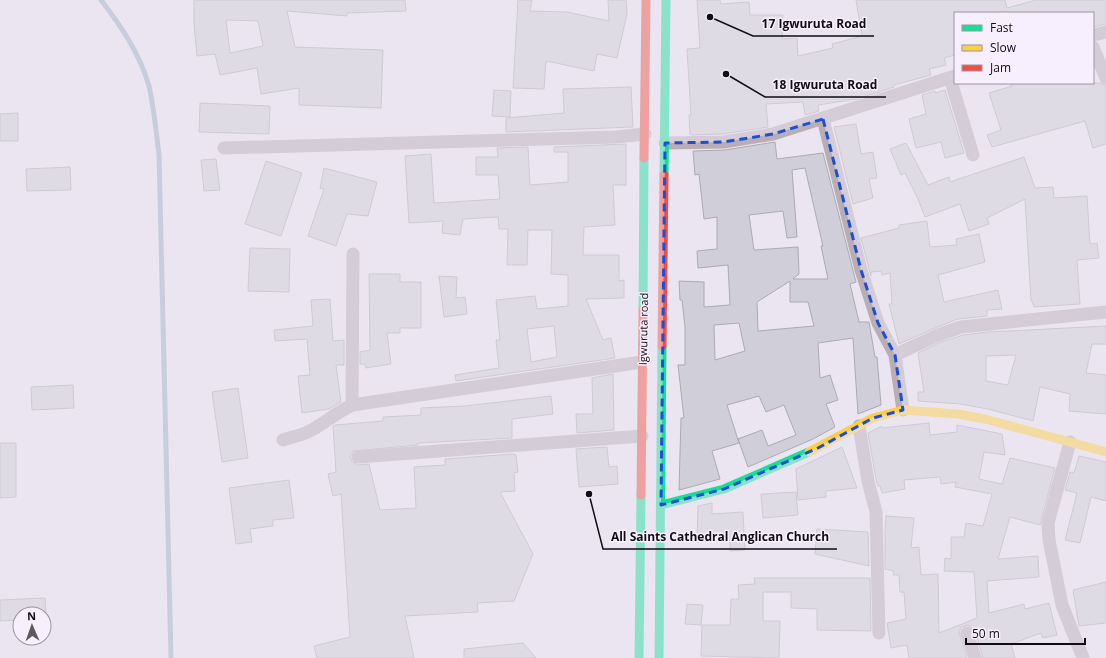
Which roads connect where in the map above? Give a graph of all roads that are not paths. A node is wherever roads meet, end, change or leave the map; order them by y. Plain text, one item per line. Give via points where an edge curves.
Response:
1 (646, 0) edge
2 (666, 0) edge
3 (1106, 32) edge
4 (1094, 35) edge
5 (1094, 49) edge
6 (952, 77) edge
7 (1106, 78) edge
8 (823, 119) junction
9 (645, 134) junction
10 (665, 143) junction
11 (224, 148) dead end
12 (973, 155) dead end
13 (353, 254) dead end
14 (1106, 312) edge
15 (895, 355) junction
16 (642, 362) junction
17 (352, 405) junction
18 (903, 410) junction
19 (859, 426) junction
20 (642, 436) junction
21 (283, 440) dead end
22 (1070, 442) junction
23 (1106, 452) edge
24 (358, 457) dead end
25 (661, 505) junction
26 (967, 632) dead end
27 (879, 633) dead end
28 (639, 658) edge
29 (659, 658) edge
30 (975, 658) edge
31 (1083, 658) edge

1 - 9 main road, Igwuruta road
2 - 10 main road, Igwuruta road
3 - 4 street
5 - 7 street
6 - 8 street
6 - 12 street
8 - 10 street via 773,134 724,142
8 - 15 street via 861,270 878,323
9 - 11 street via 616,137
9 - 16 main road, Igwuruta road
10 - 25 main road, Igwuruta road
13 - 17 street
14 - 15 street via 961,327
15 - 18 street
16 - 17 street
16 - 20 main road, Igwuruta road
17 - 21 street via 308,432
18 - 19 main road via 874,418
18 - 22 main road via 958,414
19 - 25 main road via 818,448 724,489
19 - 27 street via 876,512
20 - 24 street
20 - 28 main road, Igwuruta road
22 - 23 main road
22 - 31 street via 1048,523 1049,540 1062,605
25 - 29 main road, Igwuruta road
26 - 30 street

